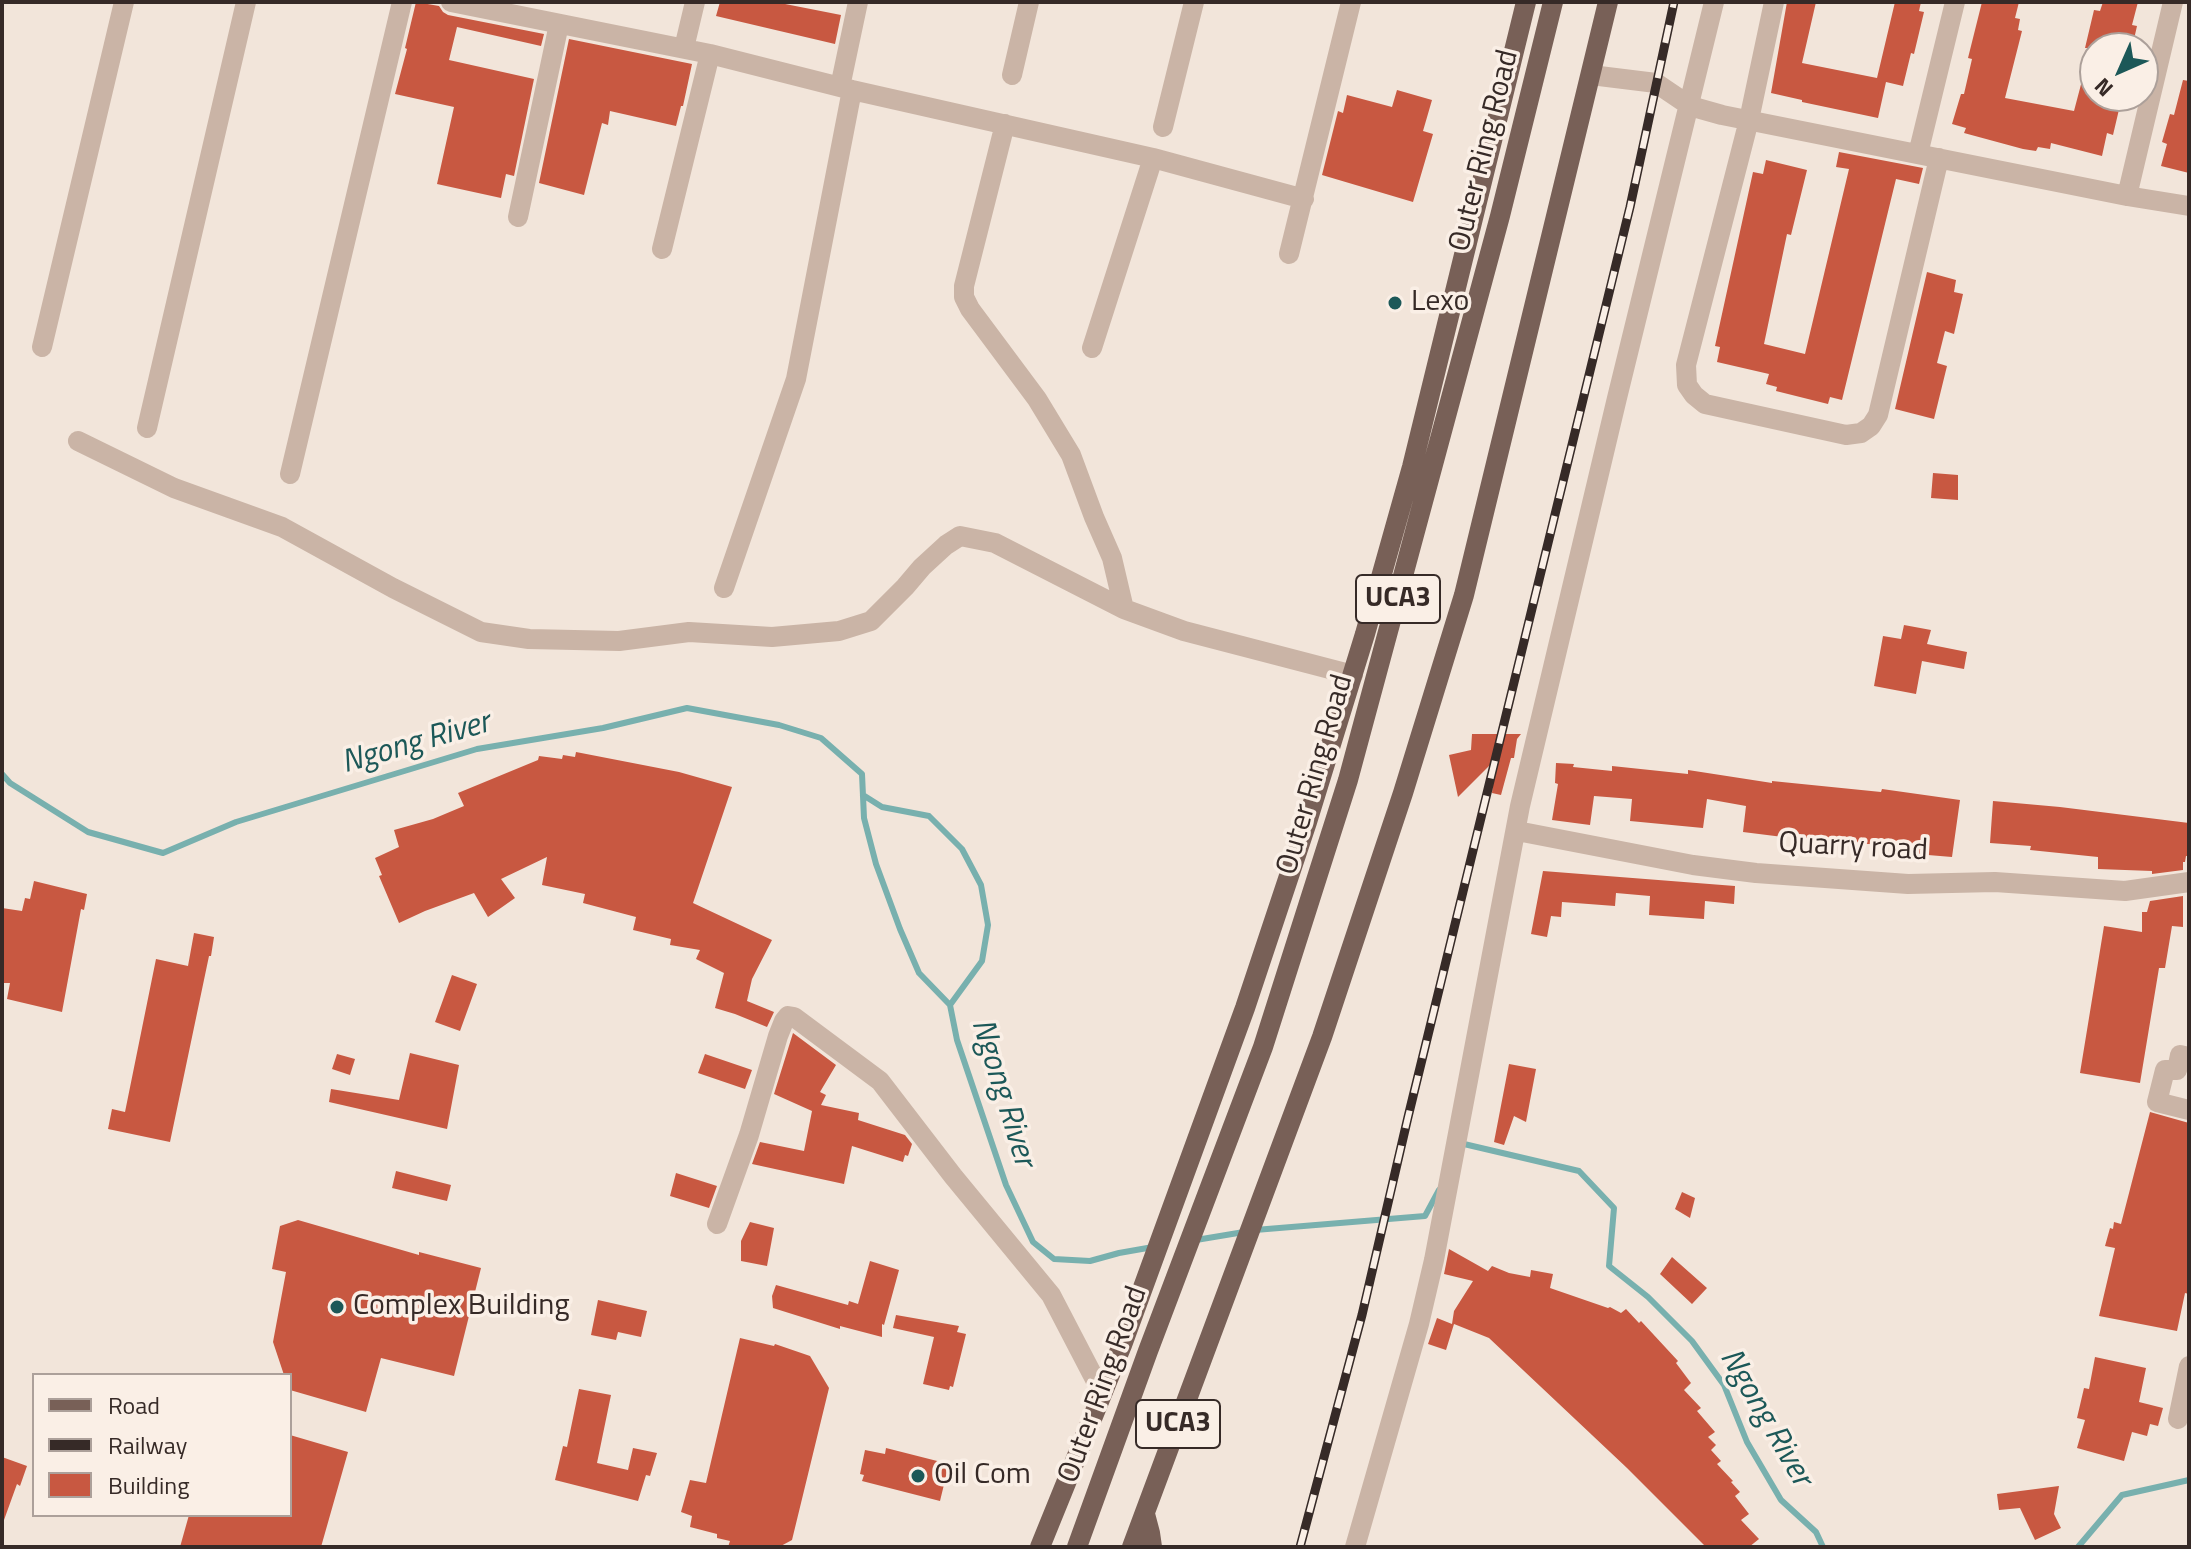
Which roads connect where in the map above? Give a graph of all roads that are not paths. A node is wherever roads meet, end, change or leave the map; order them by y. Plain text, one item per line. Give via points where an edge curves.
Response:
1 (124, 2) edge
2 (246, 2) edge
3 (402, 2) edge
4 (451, 2) edge
5 (695, 2) edge
6 (858, 2) edge
7 (1029, 2) edge
8 (1194, 2) edge
9 (1351, 2) edge
10 (1526, 2) edge
11 (1553, 2) edge
12 (1608, 2) edge
13 (1714, 2) edge
14 (1774, 2) edge
15 (1955, 2) edge
16 (2173, 2) edge
17 (559, 24) junction
18 (684, 48) junction
19 (710, 54) junction
20 (1012, 75) dead end
21 (1591, 75) junction
22 (846, 88) junction
23 (1690, 106) junction
24 (1749, 120) junction
25 (1005, 124) junction
26 (1163, 127) dead end
27 (1929, 156) junction
28 (1153, 158) junction
29 (2127, 196) junction
30 (1304, 199) junction
31 (2189, 206) edge
32 (518, 217) dead end
33 (662, 249) dead end
34 (1289, 254) dead end
35 (42, 347) dead end
36 (1092, 348) dead end
37 (147, 428) dead end
38 (78, 441) dead end
39 (1412, 467) junction
40 (290, 474) dead end
41 (1420, 518) junction
42 (724, 588) dead end
43 (1124, 609) junction
44 (1353, 675) junction
45 (1517, 831) junction
46 (2189, 882) edge
47 (1291, 962) junction
48 (1251, 990) junction
49 (2189, 1057) edge
50 (2189, 1110) edge
51 (717, 1224) dead end
52 (2189, 1366) edge
53 (1102, 1393) junction
54 (2178, 1419) dead end
55 (1145, 1514) junction
56 (1040, 1547) edge
57 (1077, 1547) edge
58 (1132, 1547) edge
59 (1152, 1547) edge
60 (1355, 1547) edge

1 - 35 street
2 - 37 street
3 - 40 street
4 - 17 street
5 - 18 street
6 - 22 street
7 - 20 street
8 - 26 street
9 - 30 street
10 - 39 main road, UCA3
11 - 41 main road, Outer Ring Road / UCA3
12 - 21 main road, UCA3
13 - 23 street
14 - 24 street
15 - 27 street
16 - 29 street
17 - 18 street
17 - 32 street
18 - 19 street
19 - 22 street
19 - 33 street
21 - 23 street via 1656,83
21 - 55 main road, UCA3 via 1464,595 1403,793 1327,1023
22 - 25 street
22 - 42 street via 796,379
23 - 24 street
23 - 45 street
24 - 27 street
24 - 27 street via 1686,365 1687,385 1705,404 1846,435 1861,433 1878,415
25 - 28 street
25 - 43 street via 964,297 1071,455 1112,558
27 - 29 street
28 - 30 street
28 - 36 street
29 - 31 street
30 - 34 street
38 - 43 street via 174,488 282,527 481,632 517,638 619,641 689,632 772,637 839,631 871,621 960,536 995,543
39 - 41 main road
39 - 44 main road, UCA3
41 - 47 main road, Outer Ring Road / UCA3
43 - 44 street via 1184,631
44 - 48 main road, UCA3
45 - 46 street, Quarry road via 1756,873 2125,891
45 - 60 street via 1419,1324
47 - 48 main road
47 - 57 main road, Outer Ring Road / UCA3
48 - 53 main road, UCA3
49 - 50 street via 2180,1055 2177,1070 2165,1070 2157,1102
51 - 53 street via 774,1045 784,1021 794,1017 880,1081 1051,1295
52 - 54 street
53 - 56 main road, UCA3
55 - 58 main road, UCA3
55 - 59 main road

